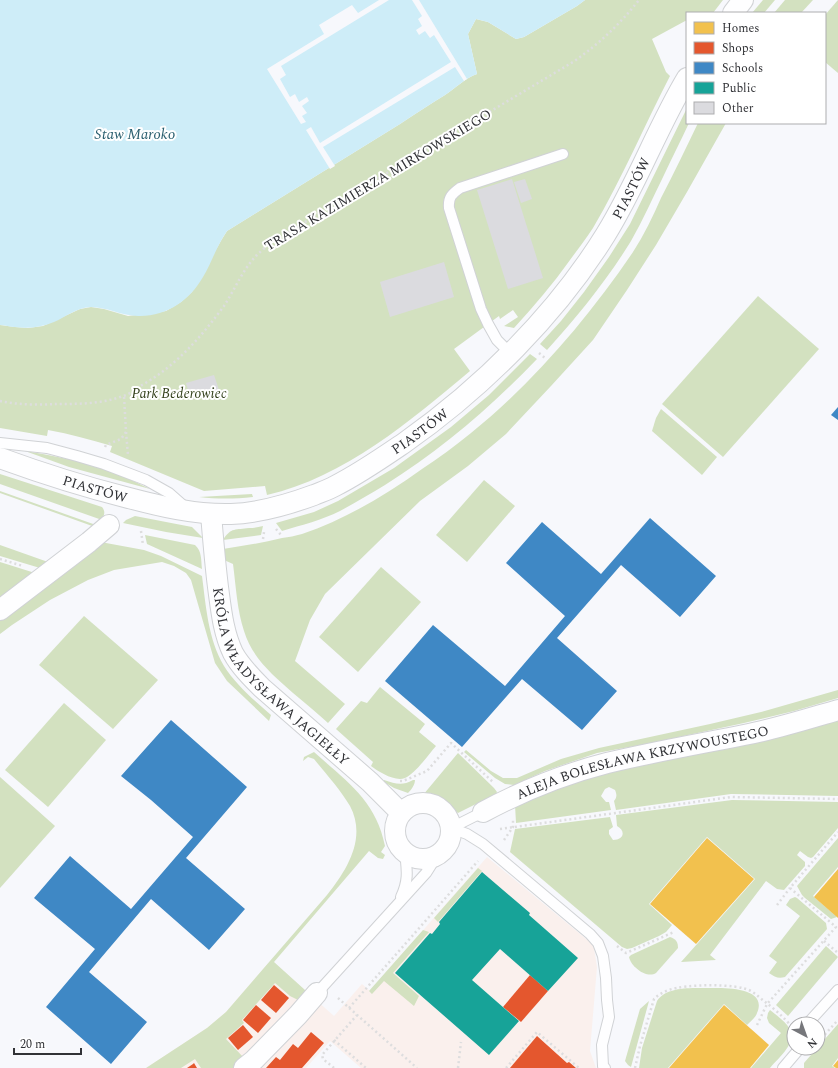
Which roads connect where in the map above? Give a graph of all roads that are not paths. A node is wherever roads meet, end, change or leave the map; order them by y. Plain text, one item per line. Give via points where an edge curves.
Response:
1 (743, 0) edge
2 (734, 12) edge
3 (686, 80) edge
4 (563, 154) dead end
5 (510, 353) junction
6 (0, 443) edge
7 (0, 458) edge
8 (191, 512) junction
9 (211, 514) junction
10 (109, 525) dead end
11 (0, 610) edge
12 (838, 710) edge
13 (484, 812) joint
14 (401, 813) junction
15 (459, 831) junction
16 (405, 852) junction
17 (438, 854) junction
18 (398, 902) junction
19 (321, 990) joint
20 (838, 990) edge
21 (814, 1016) edge
22 (793, 1056) edge
23 (244, 1068) edge
24 (605, 1068) edge
25 (783, 1068) edge

1 - 2 street
3 - 5 street, PIASTÓW via 624,203 605,235 545,317
4 - 5 lane via 460,188 448,201 481,309 497,340
5 - 9 street, PIASTÓW via 456,403 423,429 333,487 264,510
6 - 8 lane via 47,448 104,464 146,480 169,493
7 - 8 street, PIASTÓW via 88,488
8 - 9 street, PIASTÓW
9 - 14 street, KRÓLA WŁADYSŁAWA JAGIEŁŁY via 221,612 233,652 240,664 262,688 362,775
10 - 11 street
12 - 13 street, ALEJA BOLESŁAWA KRZYWOUSTEGO via 745,735 606,764 560,778 510,798
13 - 15 lane, ALEJA BOLESŁAWA KRZYWOUSTEGO
14 - 15 street via 410,806 428,803 444,812
14 - 16 street via 395,832
15 - 17 street via 451,836 449,843
15 - 24 lane via 484,844 598,943 603,956 610,1017 602,1045
16 - 17 street via 421,859
16 - 18 lane via 407,874 405,888
17 - 18 lane via 426,873
18 - 19 lane
19 - 23 street
20 - 21 lane
22 - 25 lane

